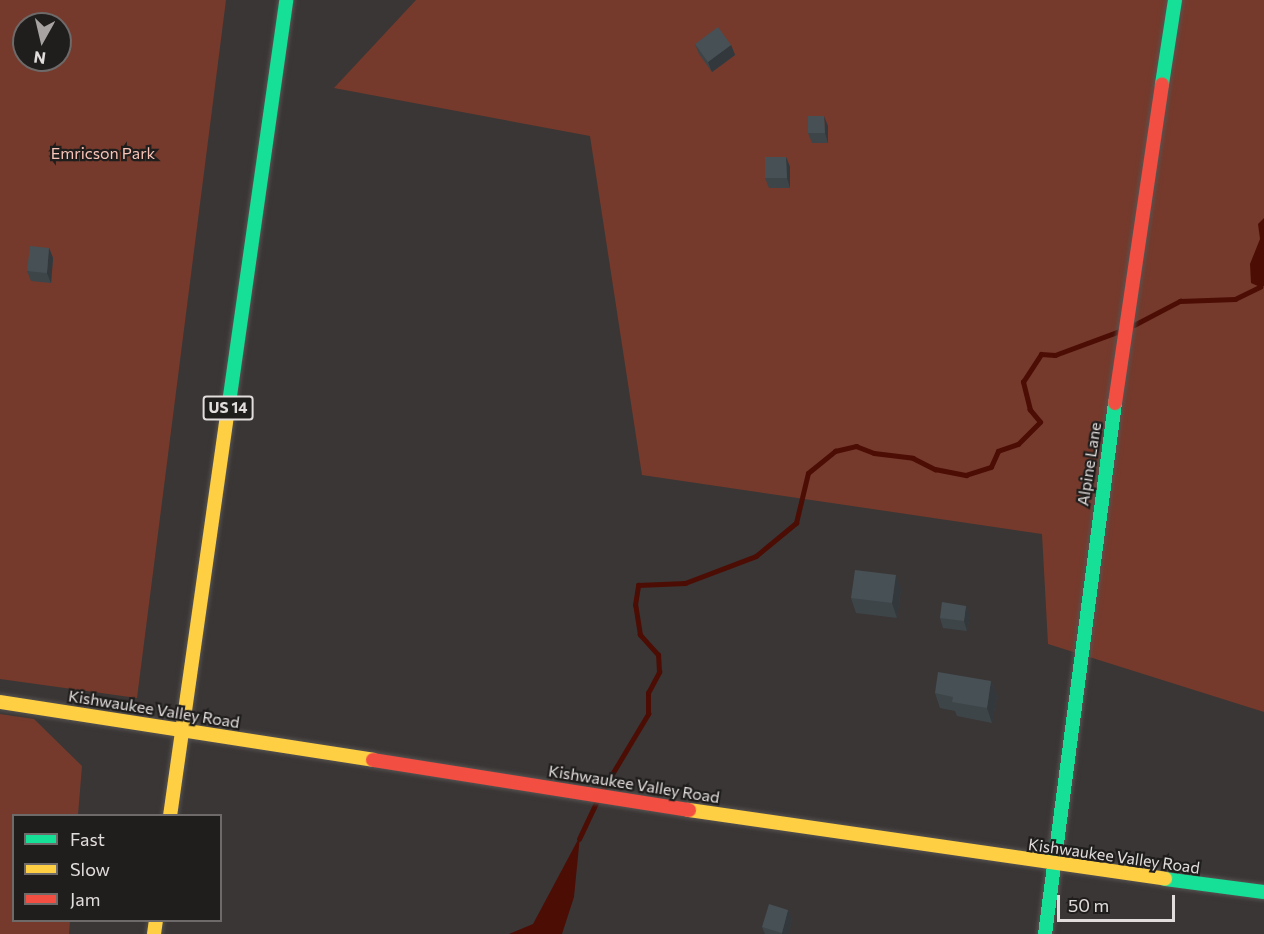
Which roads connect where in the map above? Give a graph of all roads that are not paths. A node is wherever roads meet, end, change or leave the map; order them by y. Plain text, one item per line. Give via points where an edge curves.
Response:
1 (286, 0) edge
2 (1175, 0) edge
3 (0, 702) edge
4 (182, 729) junction
5 (170, 814) edge
6 (1056, 865) junction
7 (1264, 892) edge
8 (1045, 934) edge

1 - 4 street, US 14
2 - 6 street, Alpine Lane via 1096,528
3 - 4 street, Kishwaukee Valley Road
4 - 5 street, US 14
4 - 6 street, Kishwaukee Valley Road
6 - 7 street, Kishwaukee Valley Road
6 - 8 street, Alpine Lane

